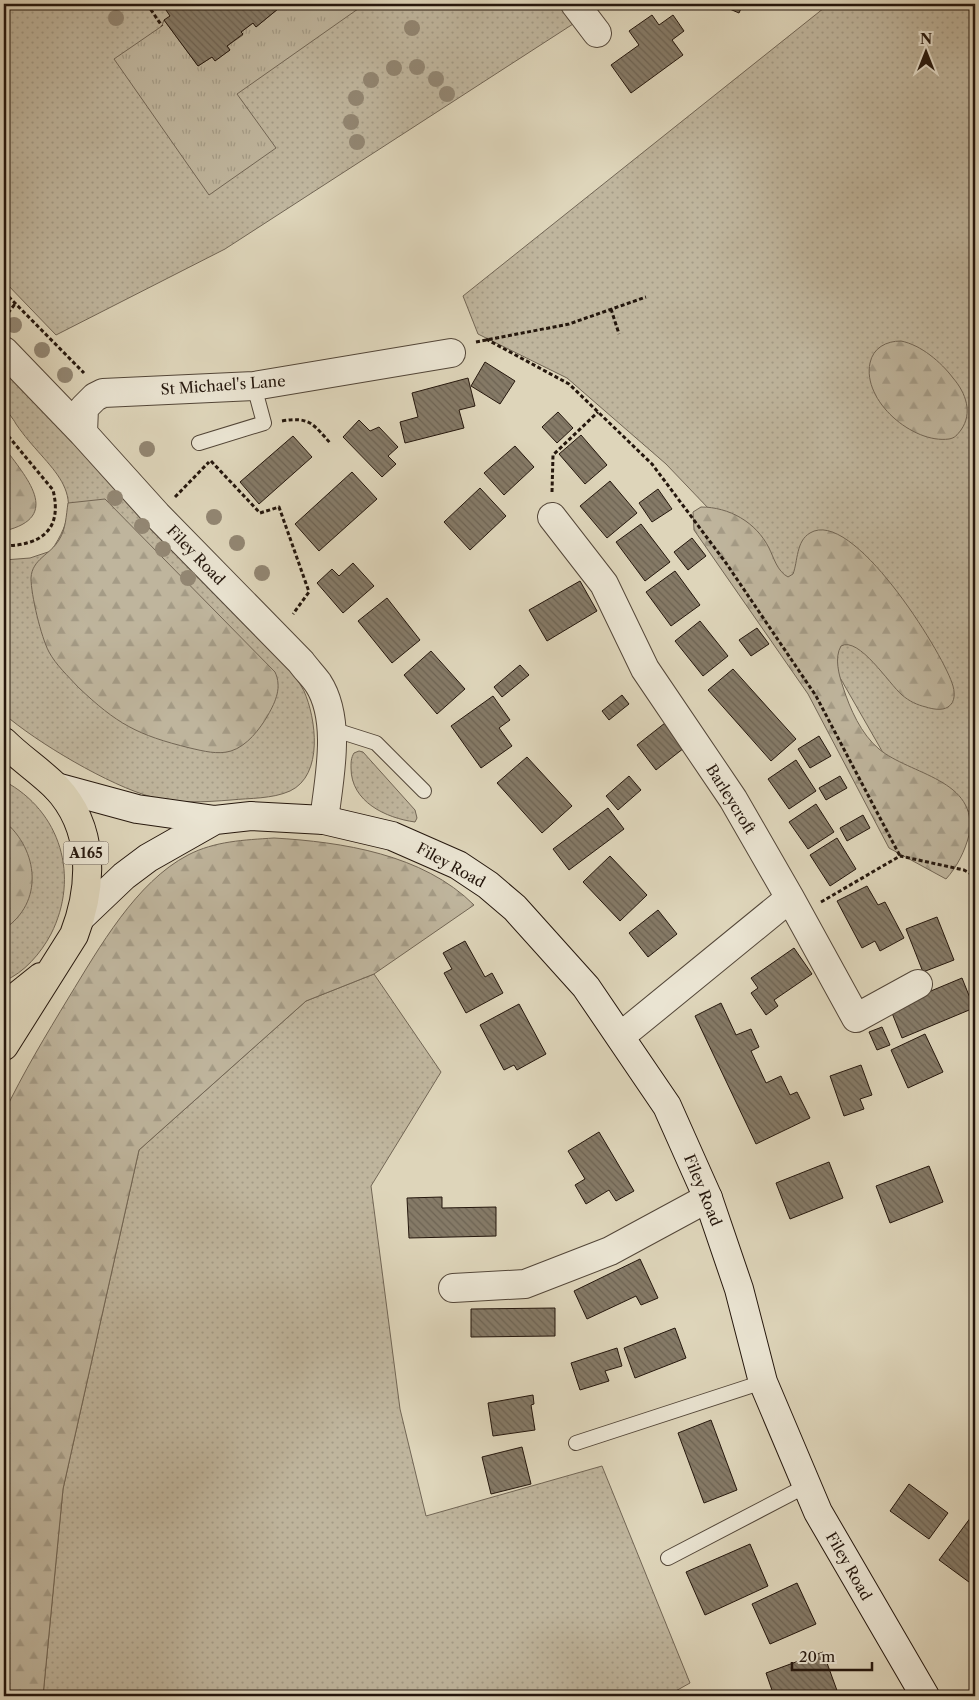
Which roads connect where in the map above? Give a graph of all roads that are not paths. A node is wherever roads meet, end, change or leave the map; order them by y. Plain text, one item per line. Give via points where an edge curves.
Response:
1 (574, 4) edge
2 (597, 34) dead end
3 (4, 351) edge
4 (451, 353) road end
5 (254, 386) junction
6 (83, 433) junction
7 (199, 443) road end
8 (552, 517) road end
9 (332, 729) junction
10 (8, 749) edge
11 (56, 787) junction
12 (424, 791) dead end
13 (215, 820) junction
14 (324, 820) junction
15 (795, 906) junction
16 (82, 916) junction
17 (52, 968) junction
18 (918, 984) dead end
19 (4, 1002) edge
20 (621, 1036) junction
21 (4, 1046) edge
22 (708, 1198) junction
23 (453, 1288) dead end
24 (763, 1382) junction
25 (576, 1444) dead end
26 (806, 1486) junction
27 (668, 1558) dead end
28 (925, 1696) edge

1 - 2 street
3 - 6 street, Filey Road
4 - 5 street, St Michael's Lane
5 - 6 street, St Michael's Lane via 103,393 84,408
5 - 7 lane via 264,423
6 - 9 street, Filey Road via 319,684
8 - 15 street, Barleycroft via 604,584 645,669 733,799
9 - 12 lane via 376,743
9 - 14 street, Filey Road
10 - 11 highway, Filey Road / A165
11 - 13 street, Filey Road via 137,809
11 - 16 highway, Filey Road / A165 via 76,814 84,833 87,880
13 - 14 street, Filey Road via 252,816
13 - 16 street, Filey Road via 142,863
14 - 20 street, Filey Road via 392,836 421,847 488,885 516,908 544,939 586,987
15 - 18 street, Barleycroft via 856,1018
15 - 20 street
16 - 17 highway, Filey Road / A165 via 74,935
17 - 19 highway, Filey Road / A165 via 16,997
17 - 21 highway, Filey Road / A165
20 - 22 street, Filey Road via 667,1106
22 - 23 street via 610,1250 525,1284
22 - 24 street, Filey Road via 739,1289
24 - 25 lane
24 - 26 street, Filey Road
26 - 27 lane
26 - 28 street, Filey Road via 822,1520

